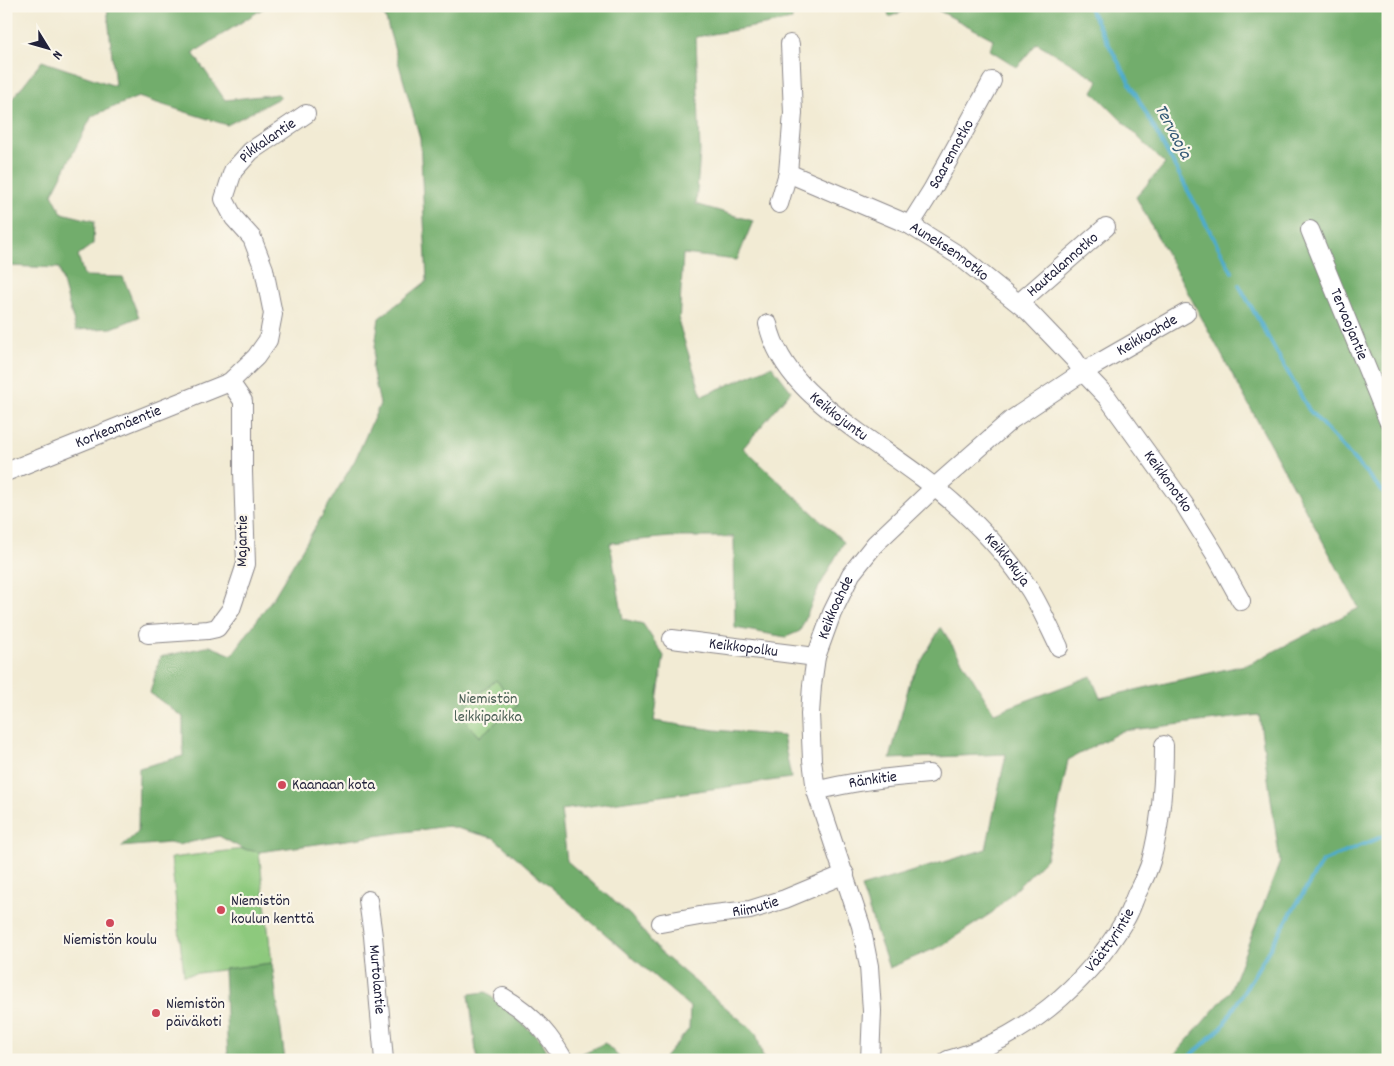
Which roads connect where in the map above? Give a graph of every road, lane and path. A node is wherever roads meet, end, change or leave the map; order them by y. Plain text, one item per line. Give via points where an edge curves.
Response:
1 (790, 44) dead end
2 (992, 81) dead end
3 (306, 114) dead end
4 (788, 173) junction
5 (779, 204) dead end
6 (910, 226) junction
7 (1106, 227) dead end
8 (1310, 230) dead end
9 (1019, 303) junction
10 (1186, 313) dead end
11 (768, 324) dead end
12 (1083, 372) junction
13 (230, 382) junction
14 (1388, 420) edge
15 (6, 472) edge
16 (935, 487) junction
17 (1241, 601) dead end
18 (148, 634) dead end
19 (672, 639) dead end
20 (1060, 648) dead end
21 (816, 657) junction
22 (1164, 745) dead end
23 (928, 774) dead end
24 (816, 791) junction
25 (845, 874) junction
26 (368, 900) dead end
27 (661, 923) dead end
28 (503, 997) dead end
29 (384, 1060) edge
30 (564, 1060) edge
31 (870, 1060) edge
32 (948, 1060) edge

1 - 4 street via 793,113
2 - 6 street, Saarennotko
3 - 13 street, Pikkalantie via 251,151 233,171 224,199 234,218 252,238 264,269 273,314 268,340 256,358
4 - 5 street
4 - 6 street, Auneksennotko
6 - 9 street, Auneksennotko via 958,255
7 - 9 street, Hautalannotko
8 - 14 street, Tervaojantie
9 - 12 street, Auneksennotko
10 - 12 street, Keikkoahde
11 - 16 street, Keikkojuntu via 779,354 809,392 829,411
12 - 16 street, Keikkoahde via 1011,420
12 - 17 street, Keikkonotko via 1107,397 1184,504
13 - 15 street, Korkeamäentie
13 - 18 street, Majantie via 243,401 246,564 231,609 218,628
16 - 20 street, Keikkokuja via 999,548 1030,591
16 - 21 street, Keikkoahde via 875,544 851,574
19 - 21 street, Keikkopolku
21 - 24 street, Keikkoahde via 810,714
22 - 32 street, Väättyrintie via 1160,822 1150,863 1126,919 1099,959 1071,989 1036,1018 1000,1040
23 - 24 street, Ränkitie via 867,780
24 - 25 street, Keikkoahde
25 - 27 street, Riimutie via 785,900 750,910
25 - 31 street, Keikkoahde via 869,966 872,1011
26 - 29 street, Murtolantie
28 - 30 street via 536,1022

